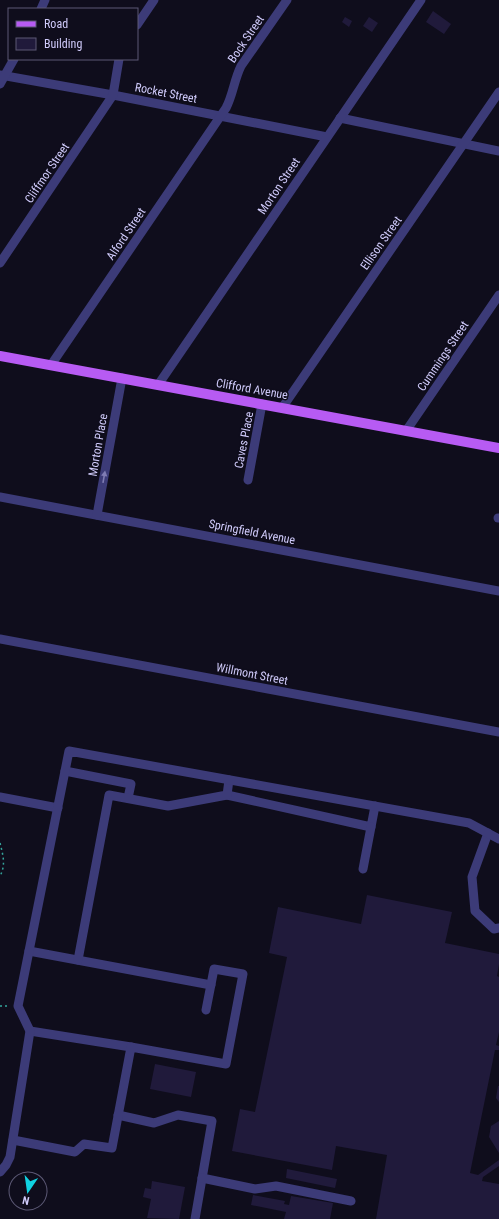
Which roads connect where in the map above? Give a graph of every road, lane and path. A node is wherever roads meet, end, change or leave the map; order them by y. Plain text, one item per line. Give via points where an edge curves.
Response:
1 (154, 0) edge
2 (287, 0) edge
3 (421, 0) edge
4 (138, 24) edge
5 (13, 60) edge
6 (119, 60) edge
7 (1, 78) edge
8 (499, 92) edge
9 (113, 96) junction
10 (221, 116) junction
11 (340, 118) junction
12 (327, 137) junction
13 (464, 144) junction
14 (499, 151) edge
15 (0, 263) edge
16 (499, 296) edge
17 (0, 356) edge
18 (51, 365) junction
19 (122, 378) junction
20 (158, 385) junction
21 (262, 404) junction
22 (282, 408) junction
23 (406, 431) junction
24 (499, 448) edge
25 (248, 480) dead end
26 (0, 497) edge
27 (97, 515) junction
28 (499, 592) edge
29 (0, 639) edge
30 (499, 732) edge
31 (65, 771) junction
32 (229, 780) junction
33 (227, 795) junction
34 (0, 798) edge
35 (128, 798) junction
36 (375, 806) junction
37 (58, 808) junction
38 (371, 827) junction
39 (488, 833) junction
40 (499, 839) edge
41 (0, 843) edge
42 (362, 869) dead end
43 (0, 876) edge
44 (499, 928) edge
45 (29, 951) junction
46 (78, 960) junction
47 (211, 985) junction
48 (206, 1010) dead end
49 (30, 1031) junction
50 (131, 1047) junction
51 (118, 1115) junction
52 (13, 1140) junction
53 (0, 1172) edge
54 (202, 1178) junction
55 (351, 1201) dead end
56 (195, 1219) edge

1 - 4 street
2 - 10 street, Bock Street via 241,66 230,102
3 - 11 street, Morton Street
5 - 7 street
6 - 9 street
7 - 9 street, Rocket Street
8 - 13 street, Ellison Street
9 - 10 street, Rocket Street
9 - 15 street, Cliffmor Street
10 - 12 street, Rocket Street
10 - 18 street, Alford Street
11 - 12 street, Morton Street
11 - 13 street
12 - 20 street, Morton Street
13 - 14 street
13 - 22 street, Ellison Street
16 - 23 street, Cummings Street
17 - 18 main road, Clifford Avenue
18 - 19 main road, Clifford Avenue
19 - 20 main road, Clifford Avenue
27 -> 19 street, Morton Place
20 - 21 main road, Clifford Avenue
21 - 22 main road, Clifford Avenue
21 - 25 street, Caves Place
22 - 23 main road, Clifford Avenue
23 - 24 main road, Clifford Avenue
26 - 27 street, Springfield Avenue
27 - 28 street, Springfield Avenue
29 - 30 street, Willmont Street
31 - 32 street via 69,751
31 - 35 street via 131,784
31 - 37 street
32 - 33 street
32 - 36 street
33 - 35 street via 168,806
33 - 38 street
34 - 37 street
35 - 46 street via 109,795
36 - 38 street
36 - 39 street via 469,823
37 - 45 street
38 - 42 street
39 - 40 street
39 - 44 street via 472,877 475,911 494,929
41 - 43 path via 4,858
45 - 46 street
45 - 49 street via 18,1006
46 - 47 street
47 - 48 street
47 - 50 street via 214,969 243,974 226,1064
49 - 50 street
49 - 52 street
50 - 51 street
51 - 52 street via 112,1148 84,1144 75,1152
51 - 54 street via 154,1123 178,1115 212,1120
52 - 53 street via 10,1157
54 - 55 street via 255,1188 276,1186
54 - 56 street

